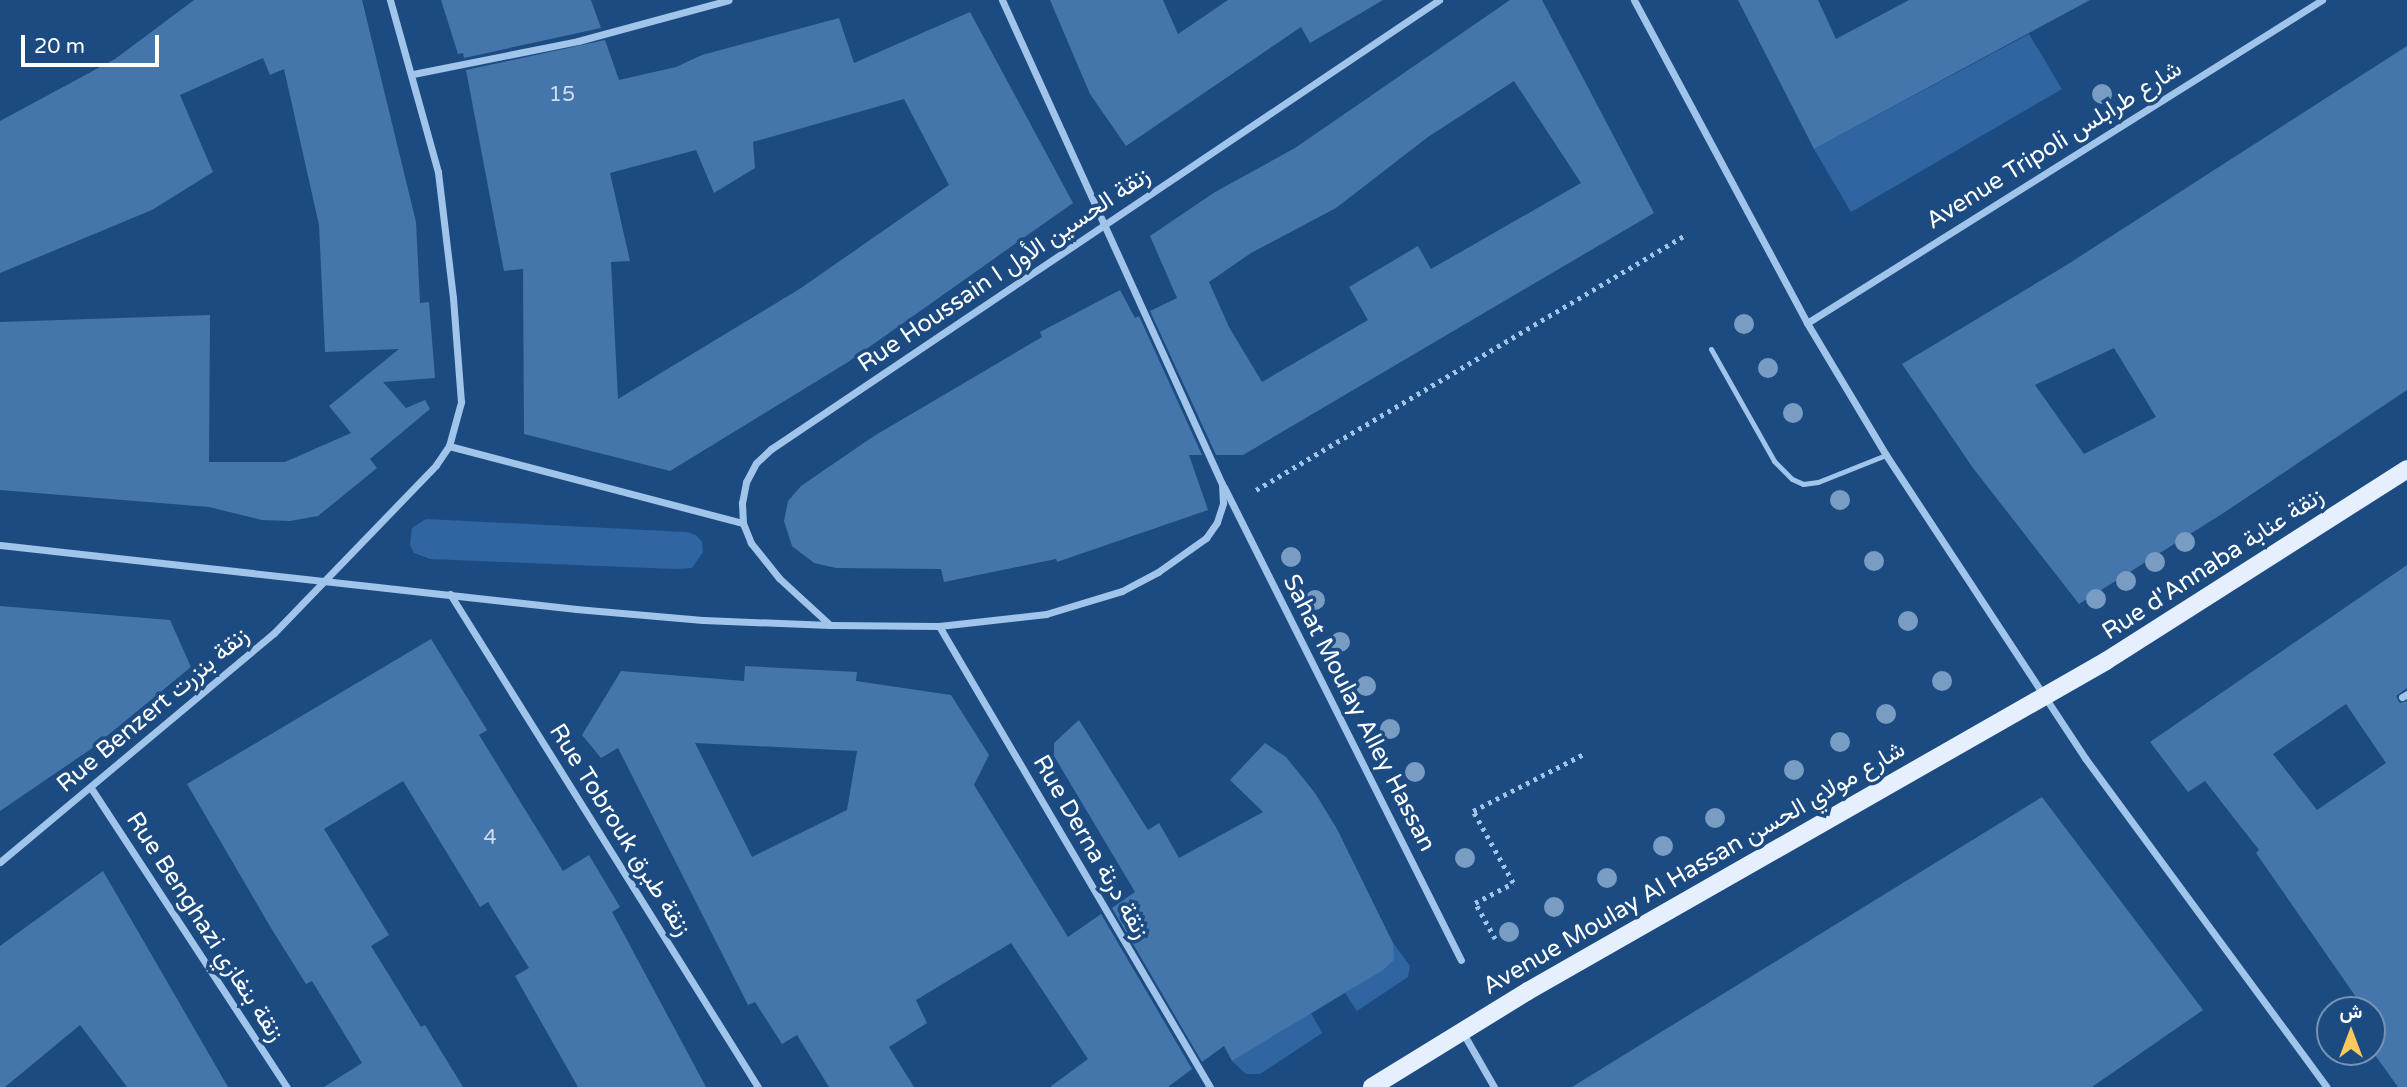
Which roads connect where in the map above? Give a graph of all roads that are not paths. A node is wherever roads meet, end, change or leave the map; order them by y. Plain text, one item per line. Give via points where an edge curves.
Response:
1 (390, 0) edge
2 (729, 0) edge
3 (1002, 0) edge
4 (1439, 0) edge
5 (1634, 0) edge
6 (2322, 0) edge
7 (413, 74) junction
8 (1105, 226) junction
9 (1807, 323) junction
10 (1712, 349) dead end
11 (449, 446) junction
12 (1886, 455) junction
13 (2407, 469) edge
14 (1222, 484) junction
15 (743, 523) junction
16 (0, 545) edge
17 (323, 581) junction
18 (450, 594) junction
19 (830, 625) junction
20 (939, 626) junction
21 (2043, 696) junction
22 (91, 788) junction
23 (0, 862) edge
24 (1461, 960) dead end
25 (1462, 1031) junction
26 (287, 1087) edge
27 (758, 1087) edge
28 (1210, 1087) edge
29 (1372, 1087) edge
30 (1494, 1087) edge
31 (2327, 1087) edge

1 - 7 street
2 - 7 street via 578,41
3 - 8 street, Sahat Moulay Alley Hassan
4 - 8 street, Rue Houssain I زنقة الحسين الأول
5 - 9 street
6 - 9 street, Avenue Tripoli شارع طرابلس
7 - 11 street via 438,172 453,298 461,402
8 - 14 street, Sahat Moulay Alley Hassan
8 - 15 street, Rue Houssain I زنقة الحسين الأول via 771,449 756,463 746,482
9 - 12 street
10 - 12 lane via 1774,461 1791,479 1803,484 1818,482
11 - 15 street
11 - 17 street, Rue Benzert زنقة بنزرت
12 - 21 street
13 - 21 main road, Rue d'Annaba زنقة عنابة via 2124,650
14 - 20 street via 1223,503 1206,538 1122,591 1046,614
14 - 24 street, Sahat Moulay Alley Hassan
15 - 19 street via 764,560
16 - 17 street
17 - 18 street
17 - 22 street, Rue Benzert زنقة بنزرت via 274,633
18 - 19 street via 703,620
18 - 27 street, Rue Tobrouk زنقة طبرق
19 - 20 street
20 - 28 street, Rue Derna زنقة درنة
21 - 25 main road, Avenue Moulay Al Hassan شارع مولاي الحسن
21 - 31 street
22 - 23 street, Rue Benzert زنقة بنزرت
22 - 26 street, Rue Benghazi زنقة بنغازي
25 - 29 main road, Avenue Moulay Al Hassan شارع مولاي الحسن
25 - 30 street

